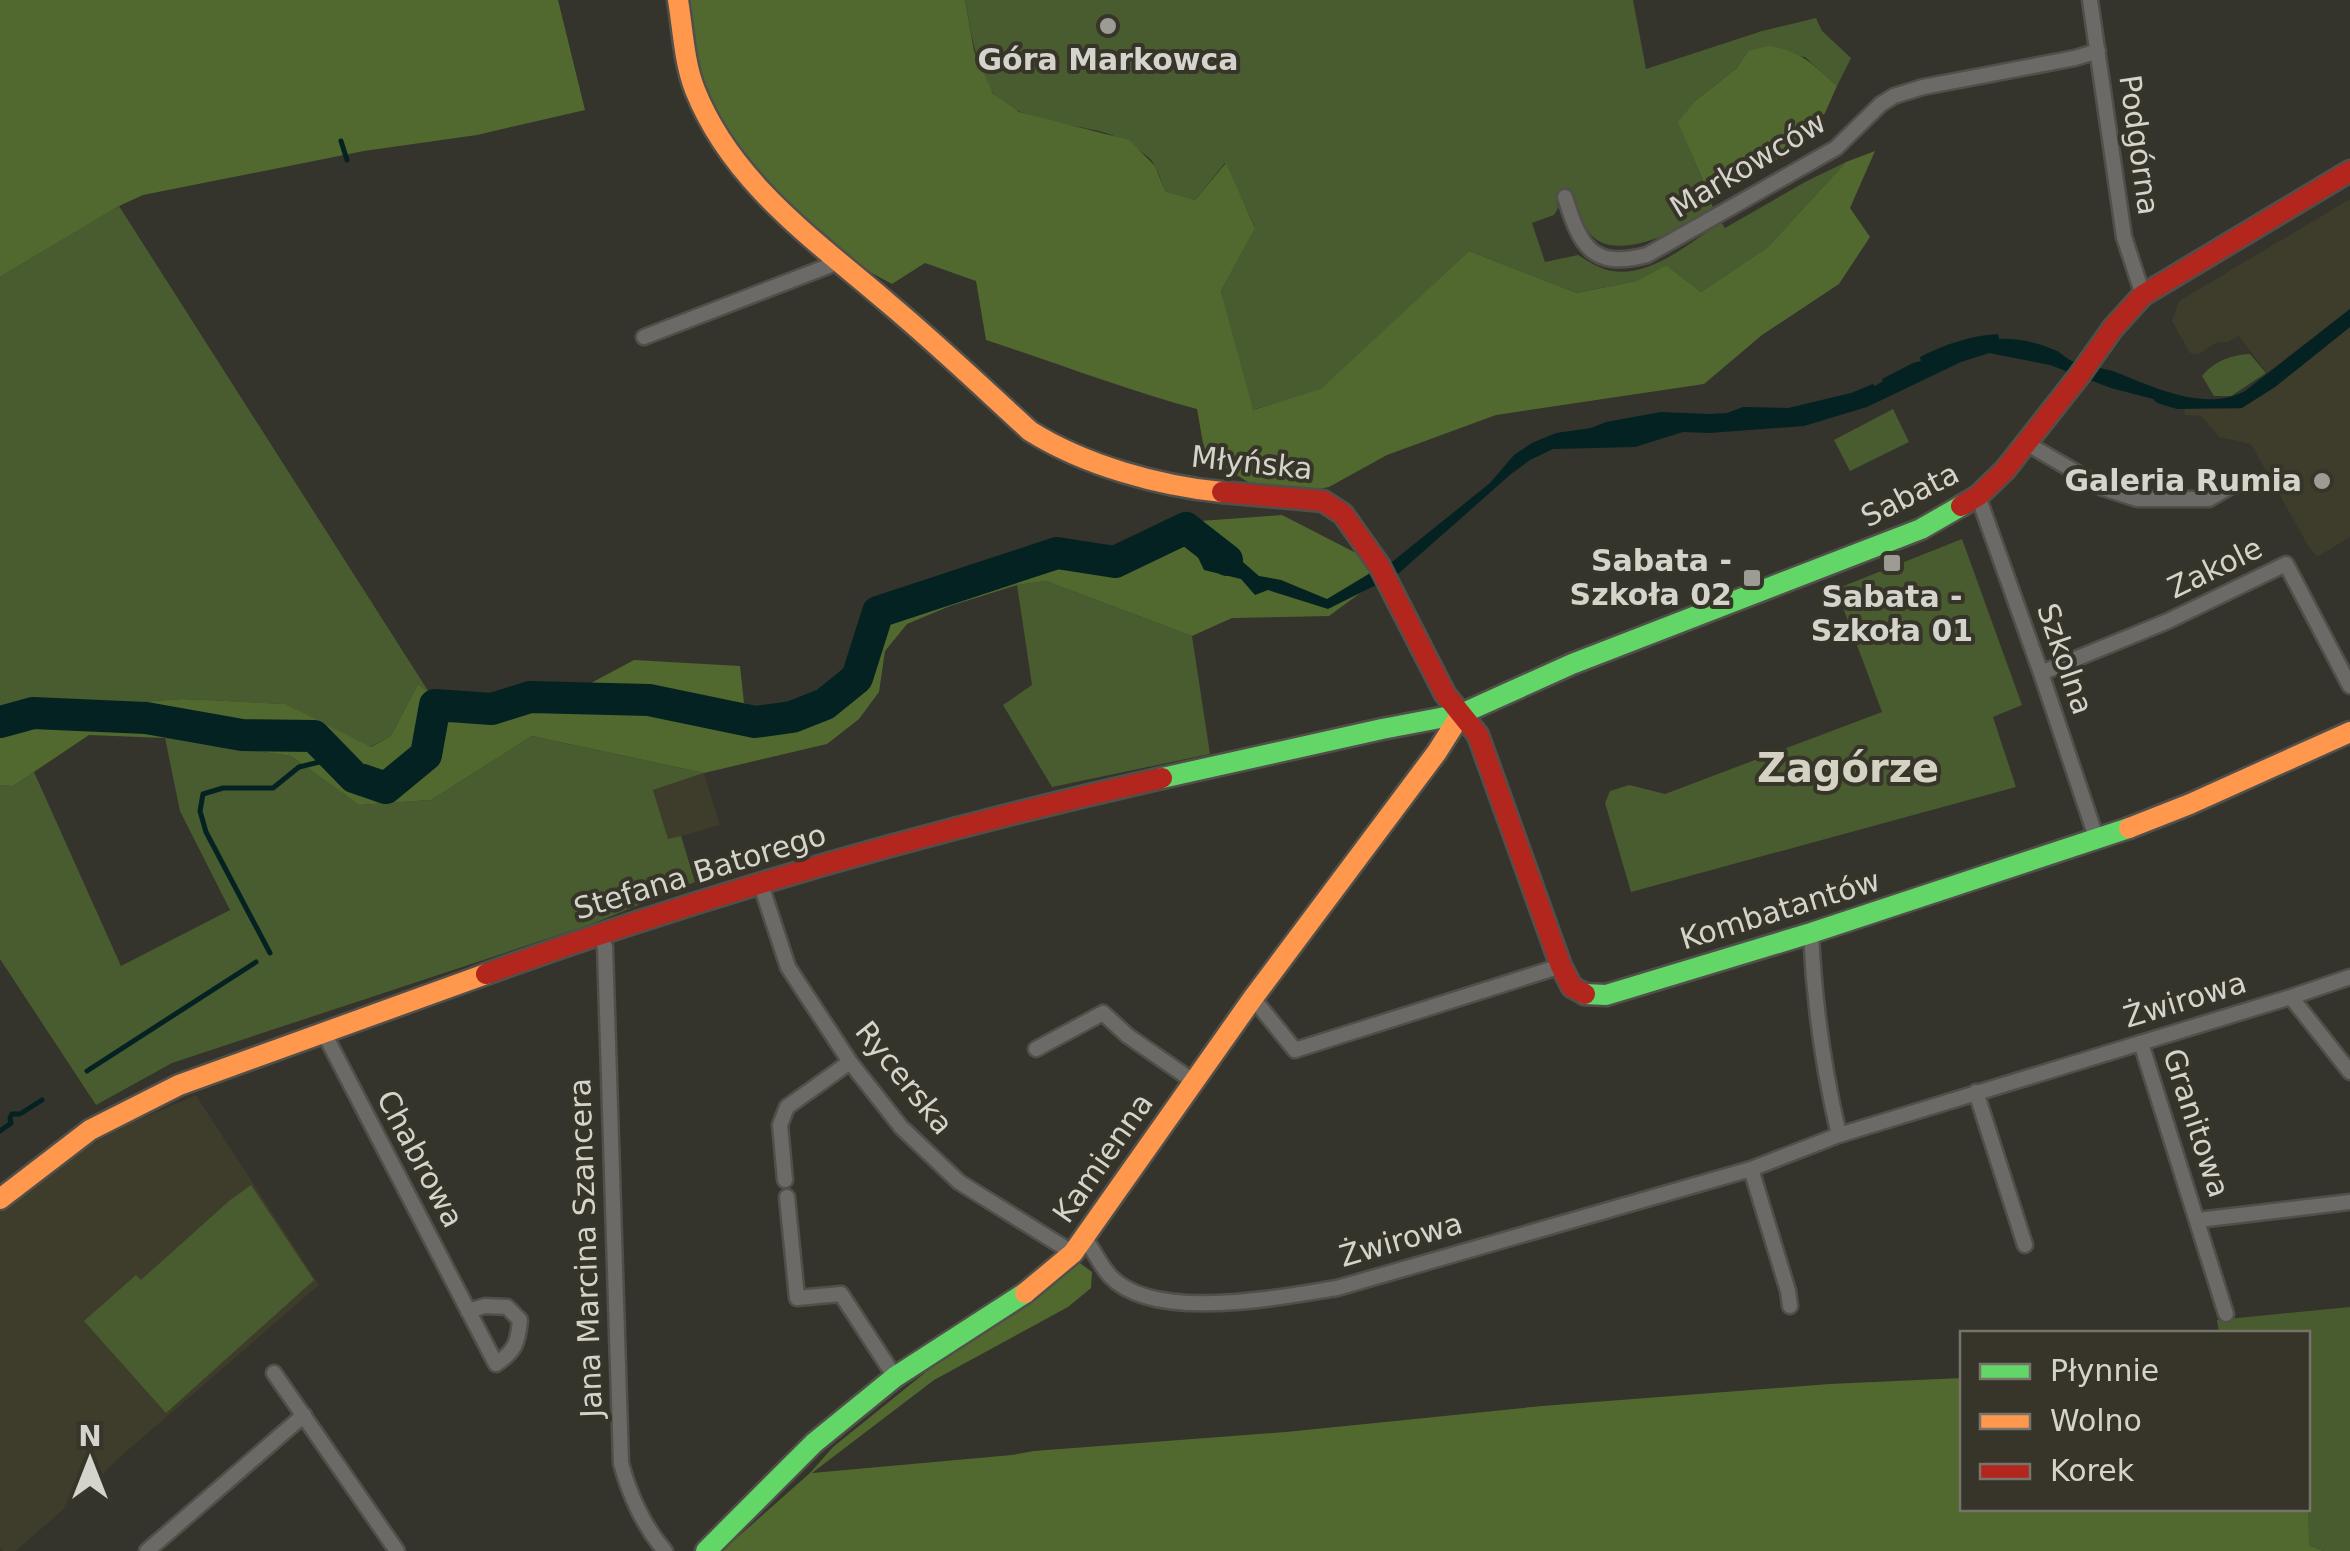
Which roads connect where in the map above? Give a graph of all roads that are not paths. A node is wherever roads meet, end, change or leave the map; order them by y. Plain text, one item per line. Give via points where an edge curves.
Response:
1 (678, 0) edge
2 (2090, 0) edge
3 (2098, 51) junction
4 (2350, 171) edge
5 (1565, 198) dead end
6 (839, 262) junction
7 (2144, 295) junction
8 (644, 336) dead end
9 (2026, 444) junction
10 (2233, 485) dead end
11 (1978, 496) junction
12 (2042, 674) junction
13 (2350, 686) edge
14 (1461, 714) junction
15 (2350, 732) edge
16 (2097, 840) junction
17 (760, 882) junction
18 (599, 933) junction
19 (1811, 933) junction
20 (1562, 966) junction
21 (2350, 977) edge
22 (1253, 998) junction
23 (2291, 998) junction
24 (323, 1032) junction
25 (2141, 1043) junction
26 (1036, 1050) dead end
27 (850, 1062) junction
28 (2350, 1072) edge
29 (1194, 1081) junction
30 (1976, 1092) junction
31 (1839, 1135) junction
32 (1751, 1169) junction
33 (786, 1180) dead end
34 (787, 1197) dead end
35 (0, 1198) edge
36 (2350, 1202) edge
37 (2198, 1220) junction
38 (1079, 1245) junction
39 (2026, 1246) dead end
40 (1790, 1306) dead end
41 (468, 1311) dead end
42 (2226, 1314) dead end
43 (274, 1372) dead end
44 (895, 1377) junction
45 (304, 1415) junction
46 (147, 1551) edge
47 (396, 1551) edge
48 (665, 1551) edge
49 (706, 1551) edge

1 - 6 street, Młyńska via 694,88 719,139 742,173
2 - 3 street, Podgórna
3 - 5 street, Markowców via 1894,96 1836,148 1629,260 1589,249
3 - 7 street, Podgórna via 2124,237
4 - 7 street, Sabata
6 - 8 street
6 - 14 street, Młyńska via 1049,443 1170,485 1323,501 1343,514 1380,565 1444,694
7 - 9 street, Sabata
9 - 10 street via 2103,488 2137,499 2209,500
9 - 11 street, Sabata
11 - 12 street, Szkolna
11 - 14 street, Sabata via 1922,529 1572,664
12 - 13 street, Zakole via 2286,564
12 - 16 street, Szkolna
14 - 17 street, Stefana Batorego via 1053,803
14 - 20 street, Młyńska via 1478,736
14 - 22 street, Kamienna
15 - 16 street, Kombatantów
16 - 19 street, Kombatantów
17 - 18 street, Stefana Batorego
17 - 27 street, Rycerska via 788,967
18 - 24 street, Stefana Batorego
18 - 48 street, Jana Marcina Szancera via 606,948 621,1464
19 - 20 street, Kombatantów via 1606,995 1579,994
19 - 31 street via 1820,1041
20 - 22 street via 1294,1050
21 - 23 street, Żwirowa
22 - 29 street, Kamienna
23 - 25 street, Żwirowa
23 - 28 street
24 - 35 street, Stefana Batorego via 132,1107
24 - 41 street, Chabrowa
25 - 30 street, Żwirowa
25 - 37 street, Granitowa
26 - 29 street via 1103,1013
27 - 33 street via 788,1107 780,1125
27 - 38 street, Rycerska via 901,1128 959,1182
29 - 38 street, Kamienna
30 - 31 street, Żwirowa
30 - 39 street
31 - 32 street, Żwirowa
32 - 38 street, Żwirowa via 1337,1288 1248,1300 1147,1298 1112,1278
32 - 40 street
34 - 44 street via 797,1298 841,1294
36 - 37 street, Granitowa
37 - 42 street, Granitowa
38 - 44 street, Kamienna via 1031,1289
43 - 45 street
44 - 49 street, Kamienna via 814,1443
45 - 46 street
45 - 47 street

